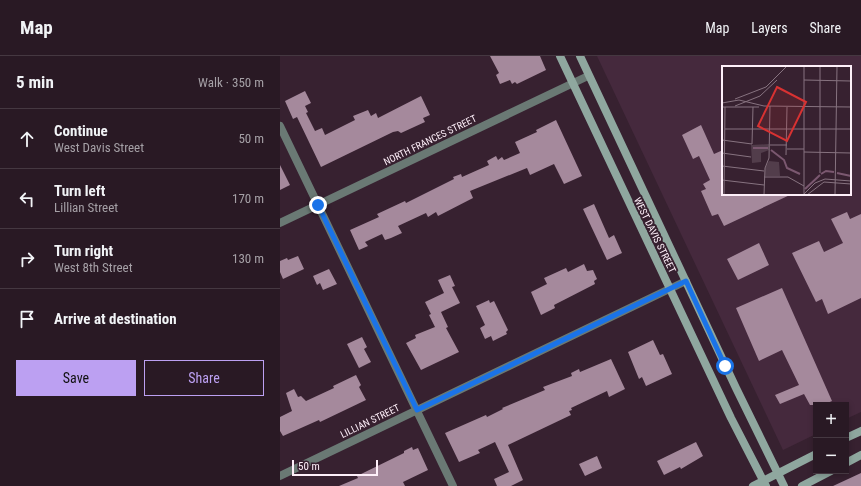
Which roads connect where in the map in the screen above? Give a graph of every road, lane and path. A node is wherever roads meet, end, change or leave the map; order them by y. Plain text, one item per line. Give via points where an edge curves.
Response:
1 (560, 56) edge
2 (580, 56) edge
3 (588, 76) junction
4 (572, 83) junction
5 (280, 126) edge
6 (318, 205) junction
7 (280, 223) edge
8 (686, 281) junction
9 (670, 289) junction
10 (417, 410) junction
11 (861, 431) edge
12 (849, 437) edge
13 (813, 456) edge
14 (861, 456) edge
15 (849, 462) edge
16 (778, 474) junction
17 (825, 474) edge
18 (280, 476) edge
19 (765, 483) edge
20 (453, 486) edge
21 (753, 486) edge
22 (784, 486) edge
23 (802, 486) edge

1 - 4 main road, WEST DAVIS STREET
2 - 3 main road, WEST DAVIS STREET
3 - 4 street, NORTH FRANCES STREET
3 - 8 main road, WEST DAVIS STREET
4 - 6 street, NORTH FRANCES STREET
4 - 9 main road, WEST DAVIS STREET
5 - 6 street
6 - 7 street, NORTH FRANCES STREET
6 - 10 street
8 - 9 street, LILLIAN STREET
8 - 16 main road, WEST DAVIS STREET
9 - 10 street, LILLIAN STREET
9 - 19 main road, WEST DAVIS STREET
10 - 18 street, LILLIAN STREET
10 - 20 street
11 - 12 main road
13 - 16 main road
14 - 15 main road
16 - 19 main road
16 - 22 main road, WEST DAVIS STREET
17 - 23 main road
19 - 21 main road

